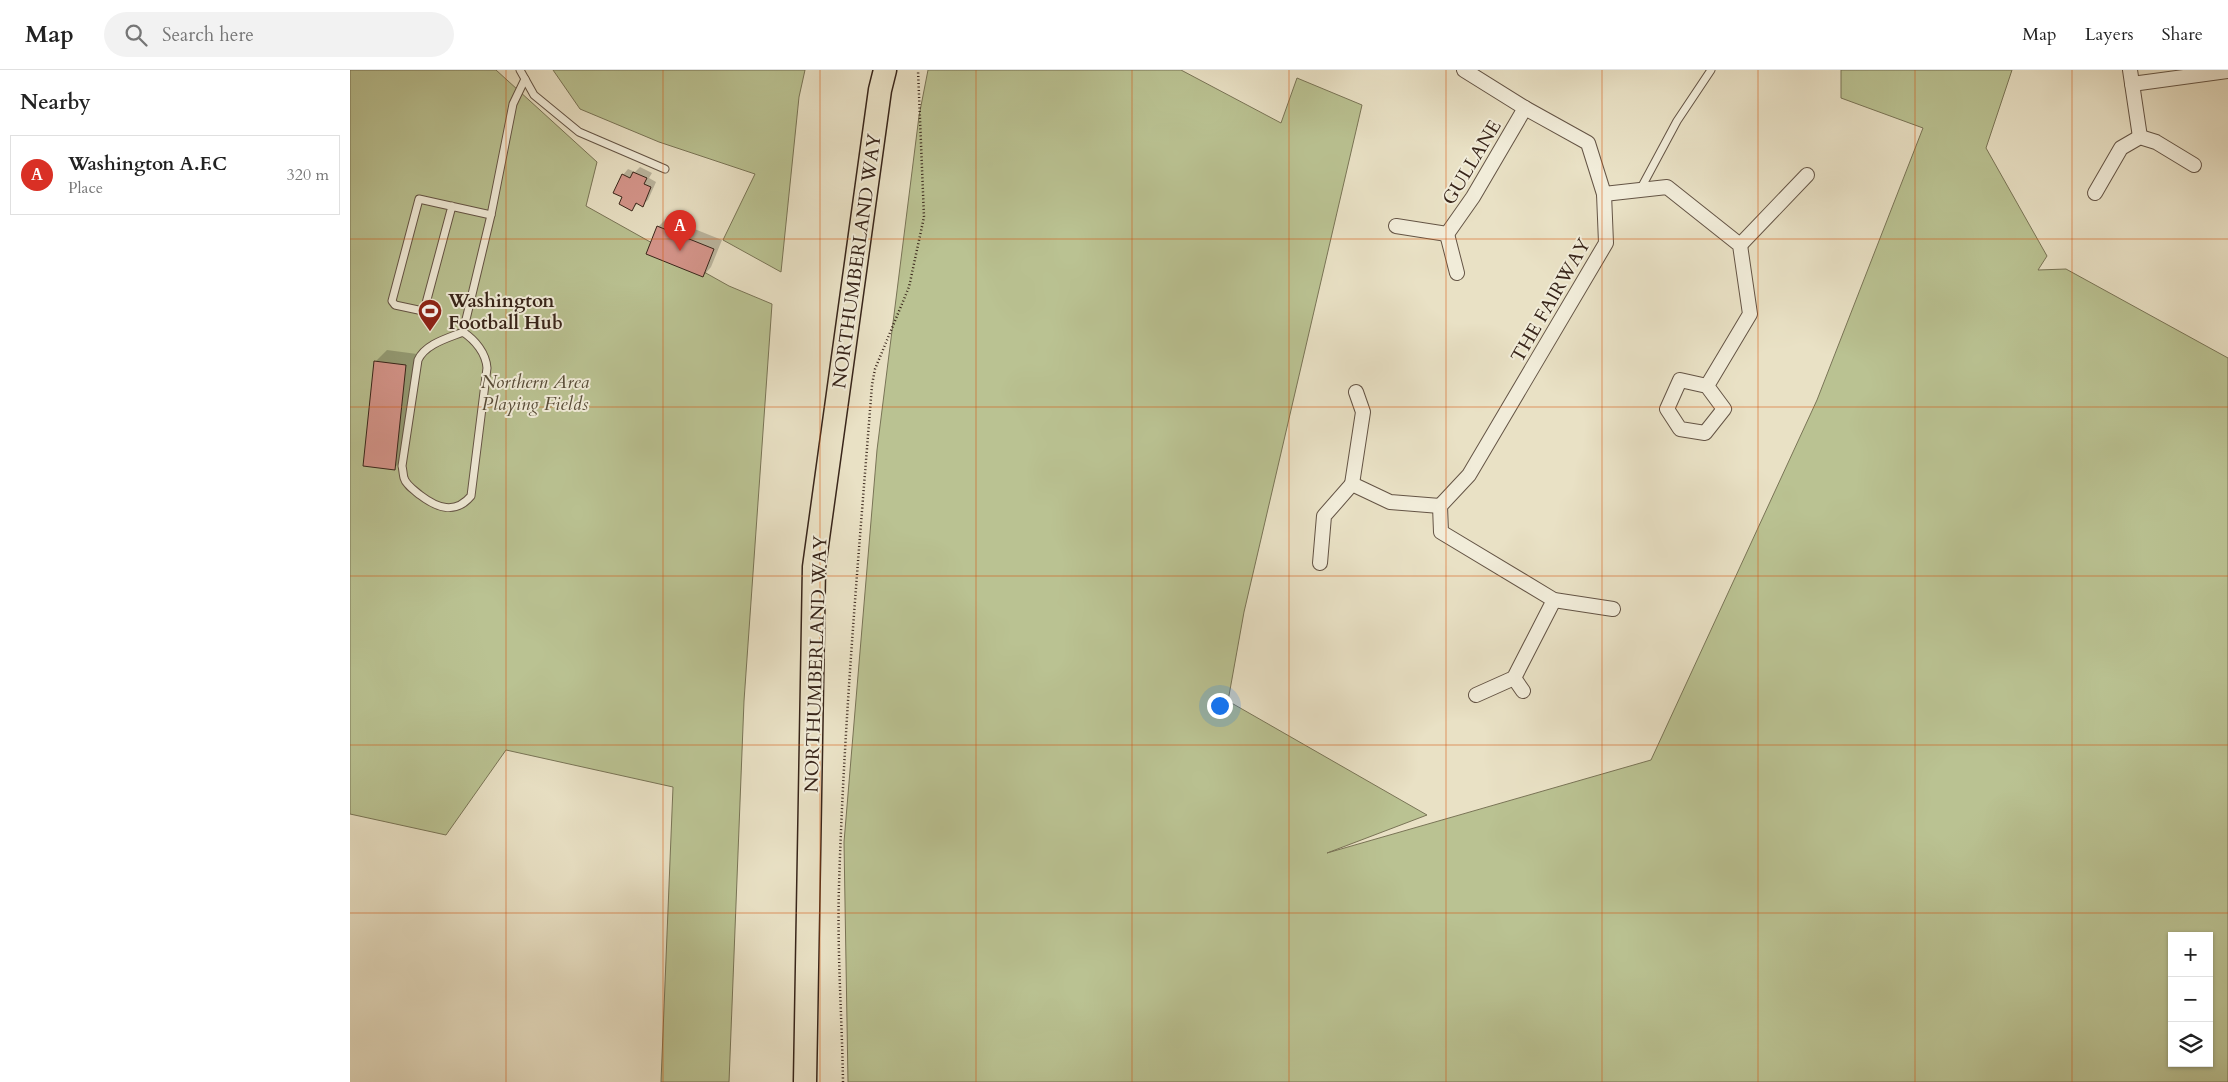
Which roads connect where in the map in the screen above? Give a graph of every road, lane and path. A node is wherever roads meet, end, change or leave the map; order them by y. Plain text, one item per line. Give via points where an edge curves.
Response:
1 (520, 70) edge
2 (884, 70) edge
3 (918, 70) edge
4 (1464, 70) edge
5 (1711, 70) edge
6 (2228, 71) edge
7 (2131, 77) edge
8 (525, 79) junction
9 (1525, 108) junction
10 (2140, 136) junction
11 (2194, 165) dead end
12 (665, 169) dead end
13 (1807, 175) dead end
14 (1640, 191) junction
15 (2095, 193) dead end
16 (1604, 194) junction
17 (452, 206) junction
18 (491, 215) junction
19 (1396, 226) dead end
20 (1447, 234) junction
21 (1740, 245) junction
22 (1457, 273) dead end
23 (463, 332) junction
24 (1707, 386) dead end
25 (1356, 392) dead end
26 (1352, 484) junction
27 (1440, 506) junction
28 (1320, 563) dead end
29 (1554, 600) junction
30 (1613, 609) dead end
31 (1514, 678) junction
32 (1522, 691) dead end
33 (1476, 695) dead end
34 (804, 1082) edge
35 (843, 1082) edge

1 - 8 lane
2 - 34 main road, NORTHUMBERLAND WAY via 814,567
3 - 35 path via 924,217 909,287 875,369 862,509 839,888
4 - 9 street, THE FAIRWAY
5 - 14 lane via 1677,121
6 - 7 street
7 - 10 street
8 - 12 lane via 534,95 579,132
8 - 18 lane via 513,104
9 - 16 street, THE FAIRWAY via 1588,143
9 - 20 street, GULLANE via 1473,197
10 - 11 street
10 - 15 street via 2121,148
13 - 21 street
14 - 16 street
14 - 21 street via 1667,187
16 - 27 street, THE FAIRWAY via 1606,243 1469,475
17 - 17 lane via 425,307 423,310 395,305 392,301 417,203 420,200
17 - 18 lane
18 - 23 lane
19 - 20 street, GULLANE
20 - 22 street, GULLANE
21 - 24 street via 1750,314
23 - 23 lane via 474,340 487,361 487,368 471,496 454,508 444,509 433,505 411,488 404,479 402,466 421,352
25 - 26 street via 1364,412
26 - 27 street via 1390,502
26 - 28 street via 1324,516
27 - 29 street via 1440,532
29 - 30 street
29 - 31 street
31 - 32 street
31 - 33 street

